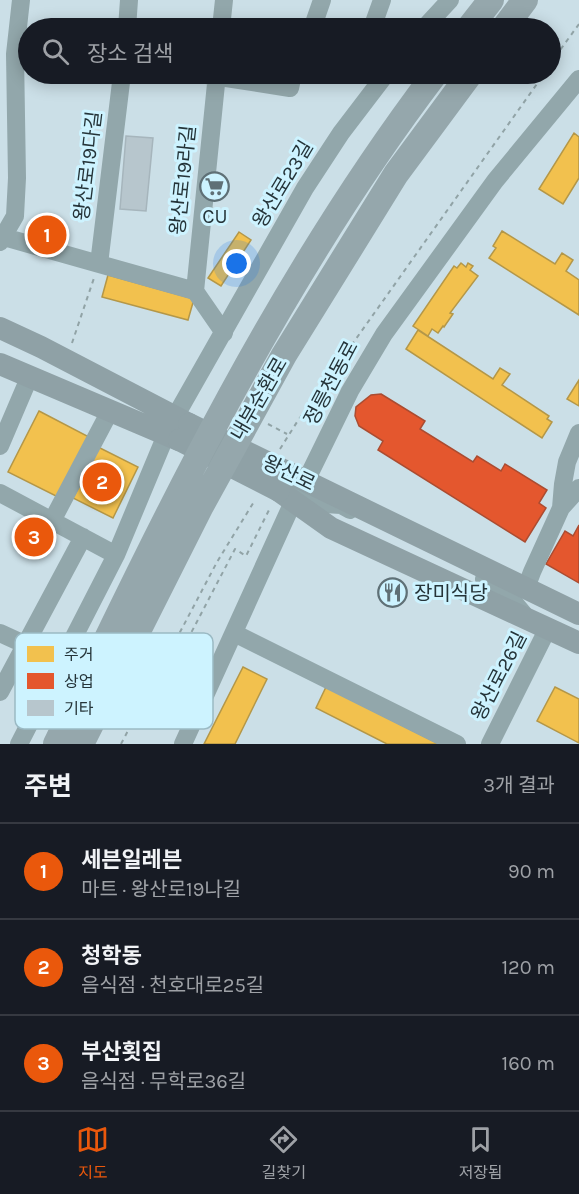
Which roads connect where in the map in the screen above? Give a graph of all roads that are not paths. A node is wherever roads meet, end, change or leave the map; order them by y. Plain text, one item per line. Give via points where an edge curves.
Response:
1 (21, 0) edge
2 (129, 0) edge
3 (224, 0) edge
4 (310, 0) edge
5 (322, 0) edge
6 (382, 0) edge
7 (450, 0) edge
8 (491, 0) edge
9 (525, 0) edge
10 (21, 18) edge
11 (127, 18) edge
12 (222, 18) edge
13 (306, 18) edge
14 (316, 18) edge
15 (376, 18) edge
16 (433, 18) edge
17 (477, 18) edge
18 (512, 18) edge
19 (579, 79) edge
20 (21, 84) edge
21 (121, 84) edge
22 (210, 84) edge
23 (267, 84) edge
24 (291, 84) edge
25 (378, 84) edge
26 (428, 84) edge
27 (463, 84) edge
28 (1, 239) edge
29 (99, 264) junction
30 (195, 291) junction
31 (0, 328) edge
32 (224, 333) junction
33 (0, 364) edge
34 (29, 378) junction
35 (110, 411) junction
36 (177, 429) junction
37 (579, 433) edge
38 (0, 446) edge
39 (579, 488) edge
40 (283, 491) junction
41 (0, 494) edge
42 (561, 508) junction
43 (52, 521) junction
44 (84, 537) junction
45 (116, 555) junction
46 (518, 584) junction
47 (579, 614) edge
48 (579, 623) edge
49 (548, 628) junction
50 (0, 633) edge
51 (30, 633) edge
52 (76, 633) edge
53 (110, 633) edge
54 (137, 633) edge
55 (234, 633) junction
56 (15, 640) edge
57 (579, 643) edge
58 (15, 662) edge
59 (213, 679) edge
60 (0, 692) edge
61 (27, 729) edge
62 (63, 729) edge
63 (89, 729) edge
64 (190, 729) edge
65 (497, 741) edge
66 (19, 744) edge
67 (56, 744) edge
68 (81, 744) edge
69 (183, 744) edge
70 (458, 744) edge

1 - 10 street
2 - 11 street
3 - 12 street
4 - 13 street
5 - 14 street
6 - 15 street
7 - 16 street
8 - 17 highway
9 - 18 highway
19 - 40 street, 정릉천동로 via 495,181 384,334
20 - 28 street via 15,216
21 - 29 street, 왕산로19다길
22 - 30 street, 왕산로19라길
23 - 24 street via 290,88
25 - 32 street, 왕산로23길 via 304,188
26 - 53 highway, 내부순환로, bridge via 347,200 244,368
27 - 54 highway, 내부순환로, bridge via 396,174 284,355
28 - 29 street
29 - 30 street
30 - 32 street
31 - 36 main road, 왕산로 via 58,355
32 - 36 street, 왕산로23길
33 - 34 main road, 왕산로
34 - 35 main road, 왕산로
34 - 38 street
35 - 36 main road, 왕산로
35 - 43 street
36 - 40 main road, 왕산로, bridge
36 - 45 street, 왕산로23길
37 - 42 street via 567,462
39 - 42 street
40 - 46 main road, 왕산로
40 - 49 main road, 왕산로 via 331,528
40 - 55 street, 정릉천동로
41 - 43 street
42 - 46 street via 532,572
43 - 44 street
44 - 45 street
44 - 51 street
45 - 52 street, 왕산로23길
46 - 47 main road, 왕산로
46 - 48 street via 550,609
49 - 57 main road, 왕산로
49 - 65 street, 왕산로26길
50 - 56 street
55 - 59 street, 정릉천동로
55 - 70 street
58 - 60 street
61 - 66 street, 왕산로23길
62 - 67 highway, 내부순환로, bridge
63 - 68 highway, 내부순환로, bridge
64 - 69 street, 정릉천동로

